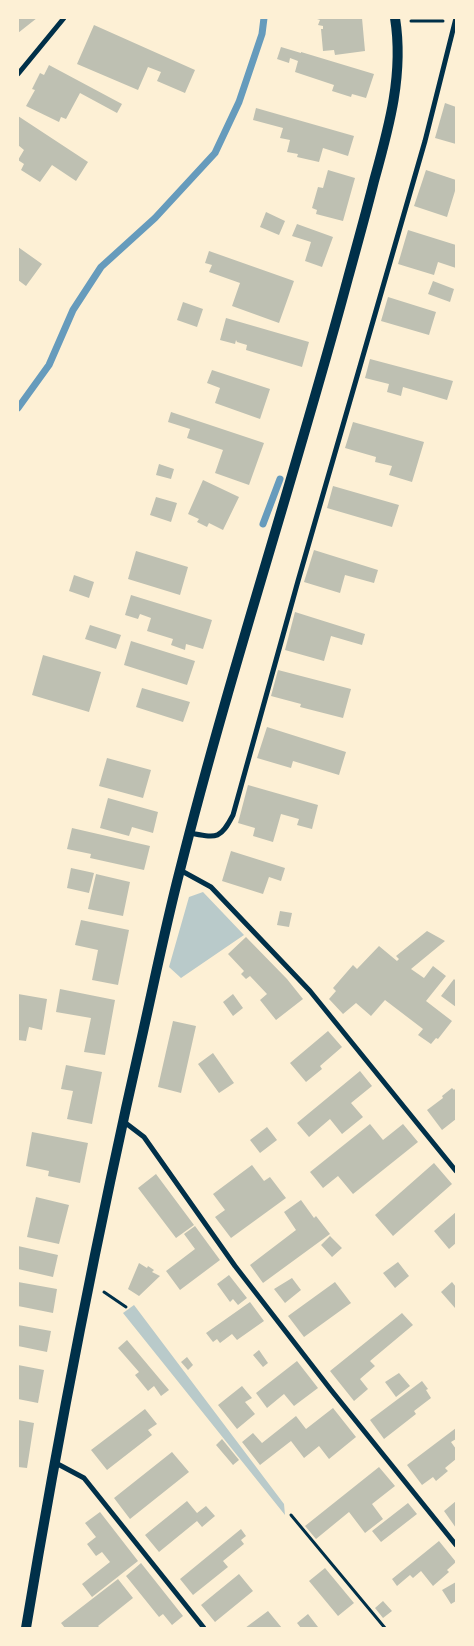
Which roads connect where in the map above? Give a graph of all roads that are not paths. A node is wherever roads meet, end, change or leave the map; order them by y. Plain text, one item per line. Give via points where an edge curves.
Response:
1 (64, 18) edge
2 (456, 19) edge
3 (395, 20) edge
4 (18, 74) edge
5 (190, 833) junction
6 (180, 869) junction
7 (123, 1121) junction
8 (456, 1171) edge
9 (54, 1462) junction
10 (456, 1545) edge
11 (26, 1628) edge
12 (204, 1628) edge

1 - 4 street
2 - 5 street via 425,141 233,815 224,832 212,837
3 - 5 main road via 397,88 381,157
5 - 6 main road
6 - 7 main road
6 - 8 street via 211,887 310,991
7 - 9 main road
7 - 10 street via 144,1137 235,1266
9 - 11 main road
9 - 12 street via 84,1478

